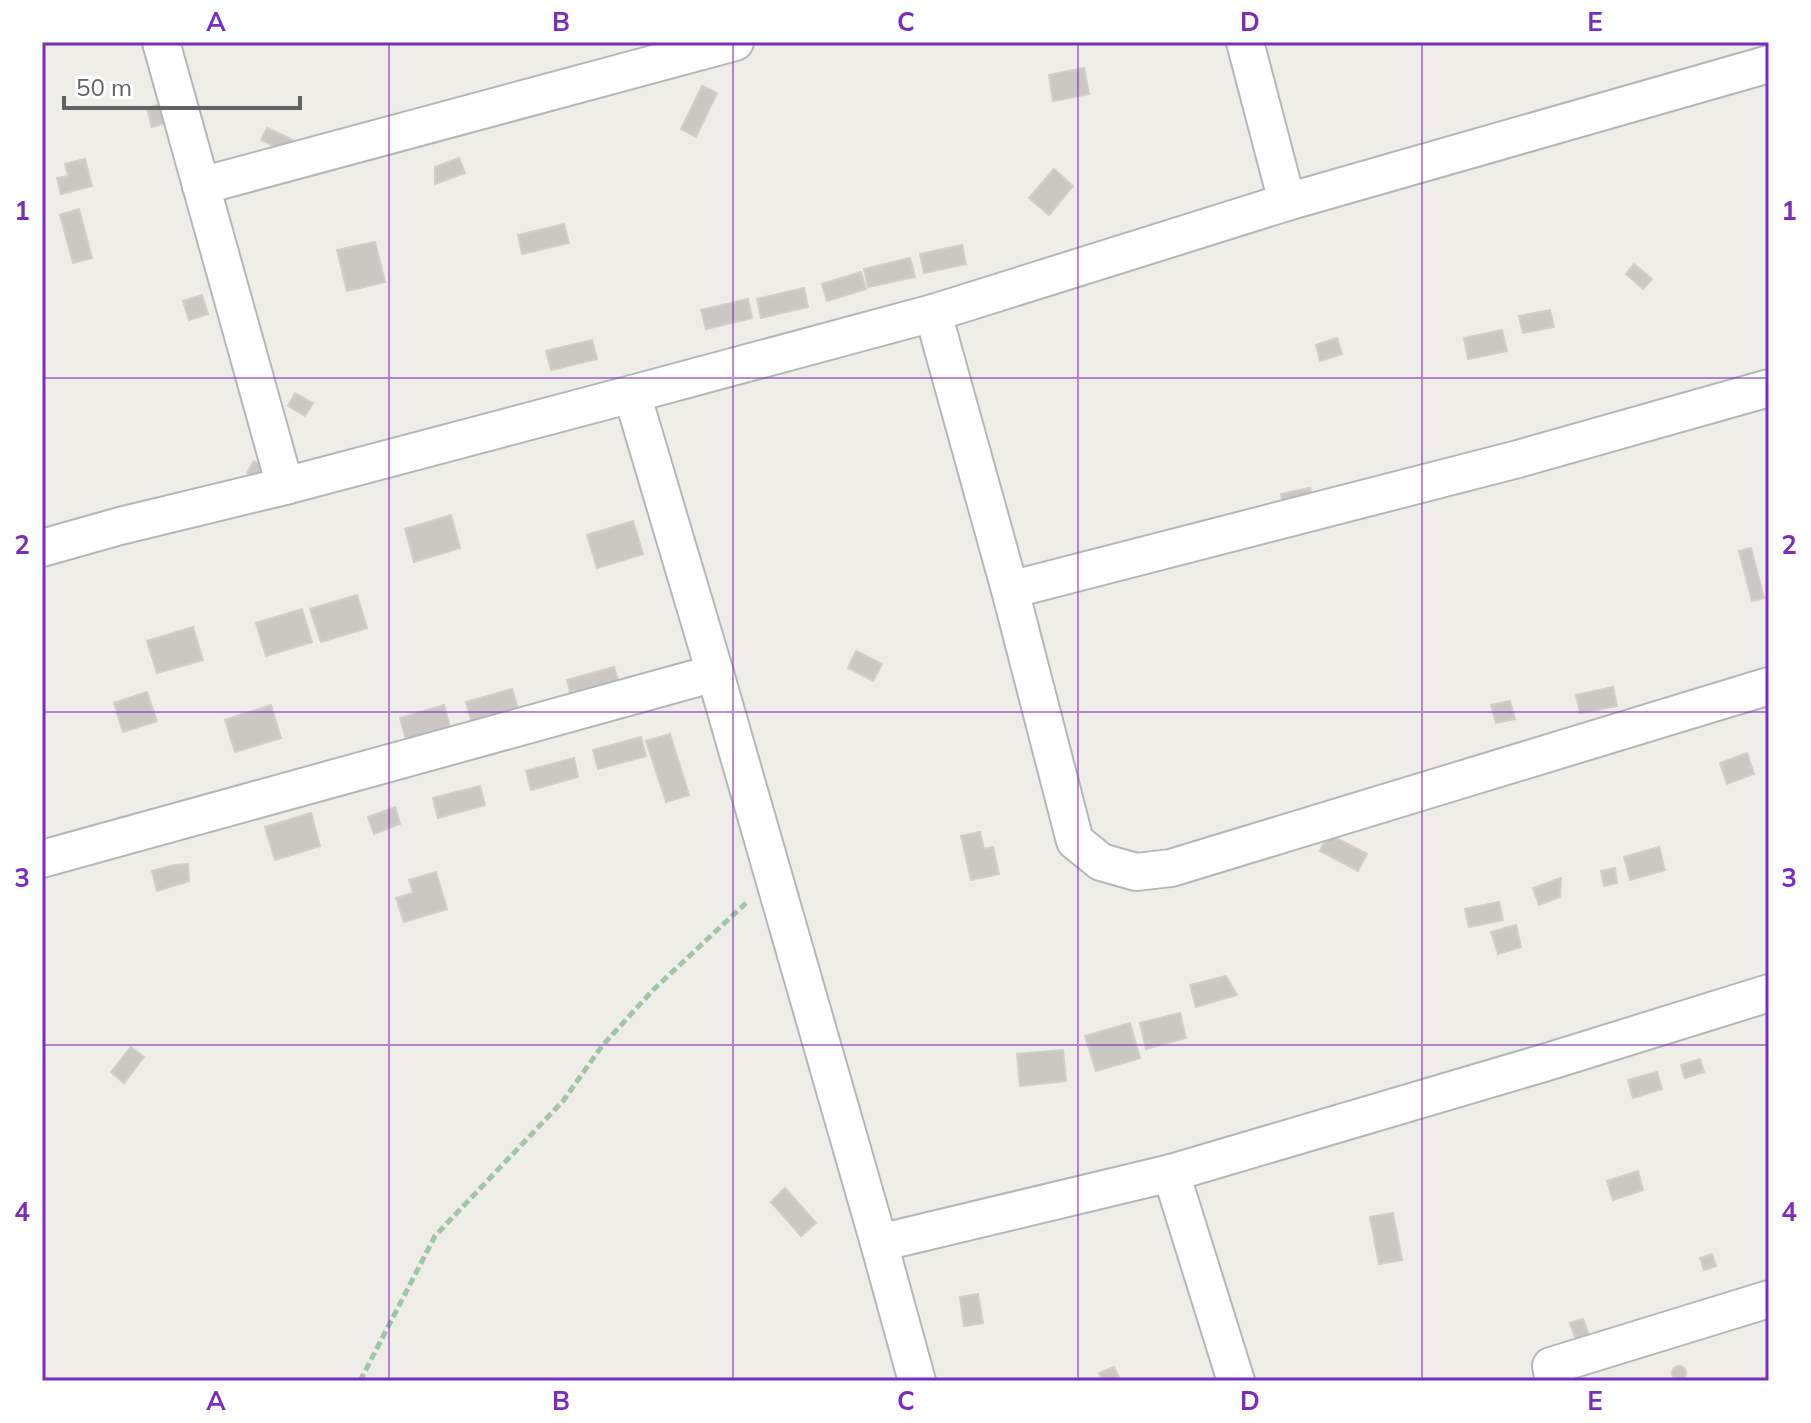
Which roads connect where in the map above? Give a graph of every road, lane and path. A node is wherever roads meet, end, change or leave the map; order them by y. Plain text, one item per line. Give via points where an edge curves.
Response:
1 (161, 42) edge
2 (735, 42) edge
3 (1245, 42) edge
4 (1769, 64) edge
5 (201, 186) junction
6 (1287, 202) junction
7 (933, 313) junction
8 (1769, 388) edge
9 (632, 394) junction
10 (285, 486) junction
11 (42, 548) edge
12 (1010, 590) junction
13 (715, 673) junction
14 (1769, 686) edge
15 (42, 859) edge
16 (773, 878) junction
17 (1769, 993) edge
18 (1171, 1173) junction
19 (879, 1243) junction
20 (1769, 1299) edge
21 (360, 1381) edge
22 (917, 1381) edge
23 (1236, 1381) edge
24 (1554, 1381) edge

1 - 5 street
2 - 5 street
3 - 6 street
4 - 6 street
5 - 10 street
6 - 7 street
7 - 9 street
7 - 12 street
8 - 12 street via 1518,459
9 - 10 street
9 - 13 street
10 - 11 street
12 - 14 street via 1075,841 1101,862 1136,872 1171,868
13 - 15 street
13 - 16 street
16 - 19 street
16 - 21 path via 653,990 602,1046 563,1101 435,1236
17 - 18 street
18 - 19 street
18 - 23 street
19 - 22 street
20 - 24 street via 1551,1366

